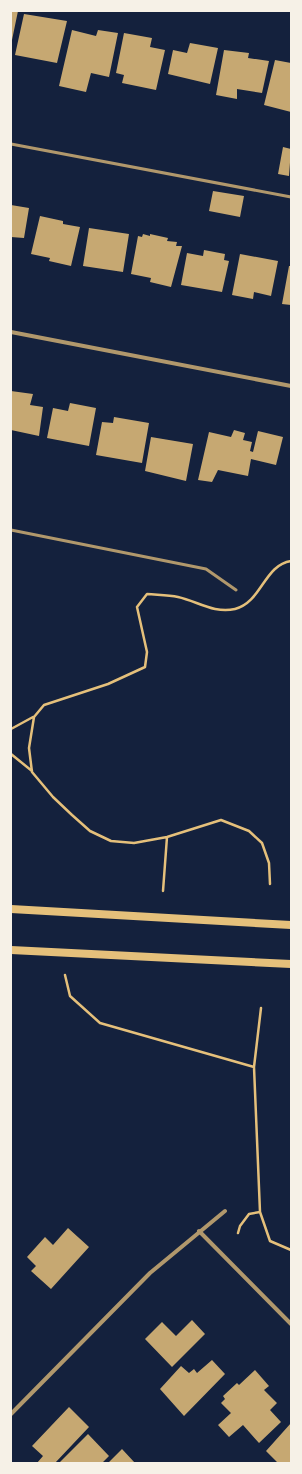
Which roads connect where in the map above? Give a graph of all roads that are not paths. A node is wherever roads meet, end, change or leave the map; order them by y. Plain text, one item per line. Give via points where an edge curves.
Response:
1 (11, 144) edge
2 (291, 197) edge
3 (11, 332) edge
4 (291, 386) edge
5 (11, 530) edge
6 (236, 590) dead end
7 (11, 909) edge
8 (291, 926) edge
9 (11, 950) edge
10 (291, 964) edge
11 (225, 1211) dead end
12 (200, 1231) junction
13 (291, 1324) edge
14 (11, 1414) edge

1 - 2 lane
3 - 4 street
5 - 6 lane via 206,570
7 - 8 main road
9 - 10 main road
11 - 12 street
12 - 13 street
12 - 14 street via 150,1273

